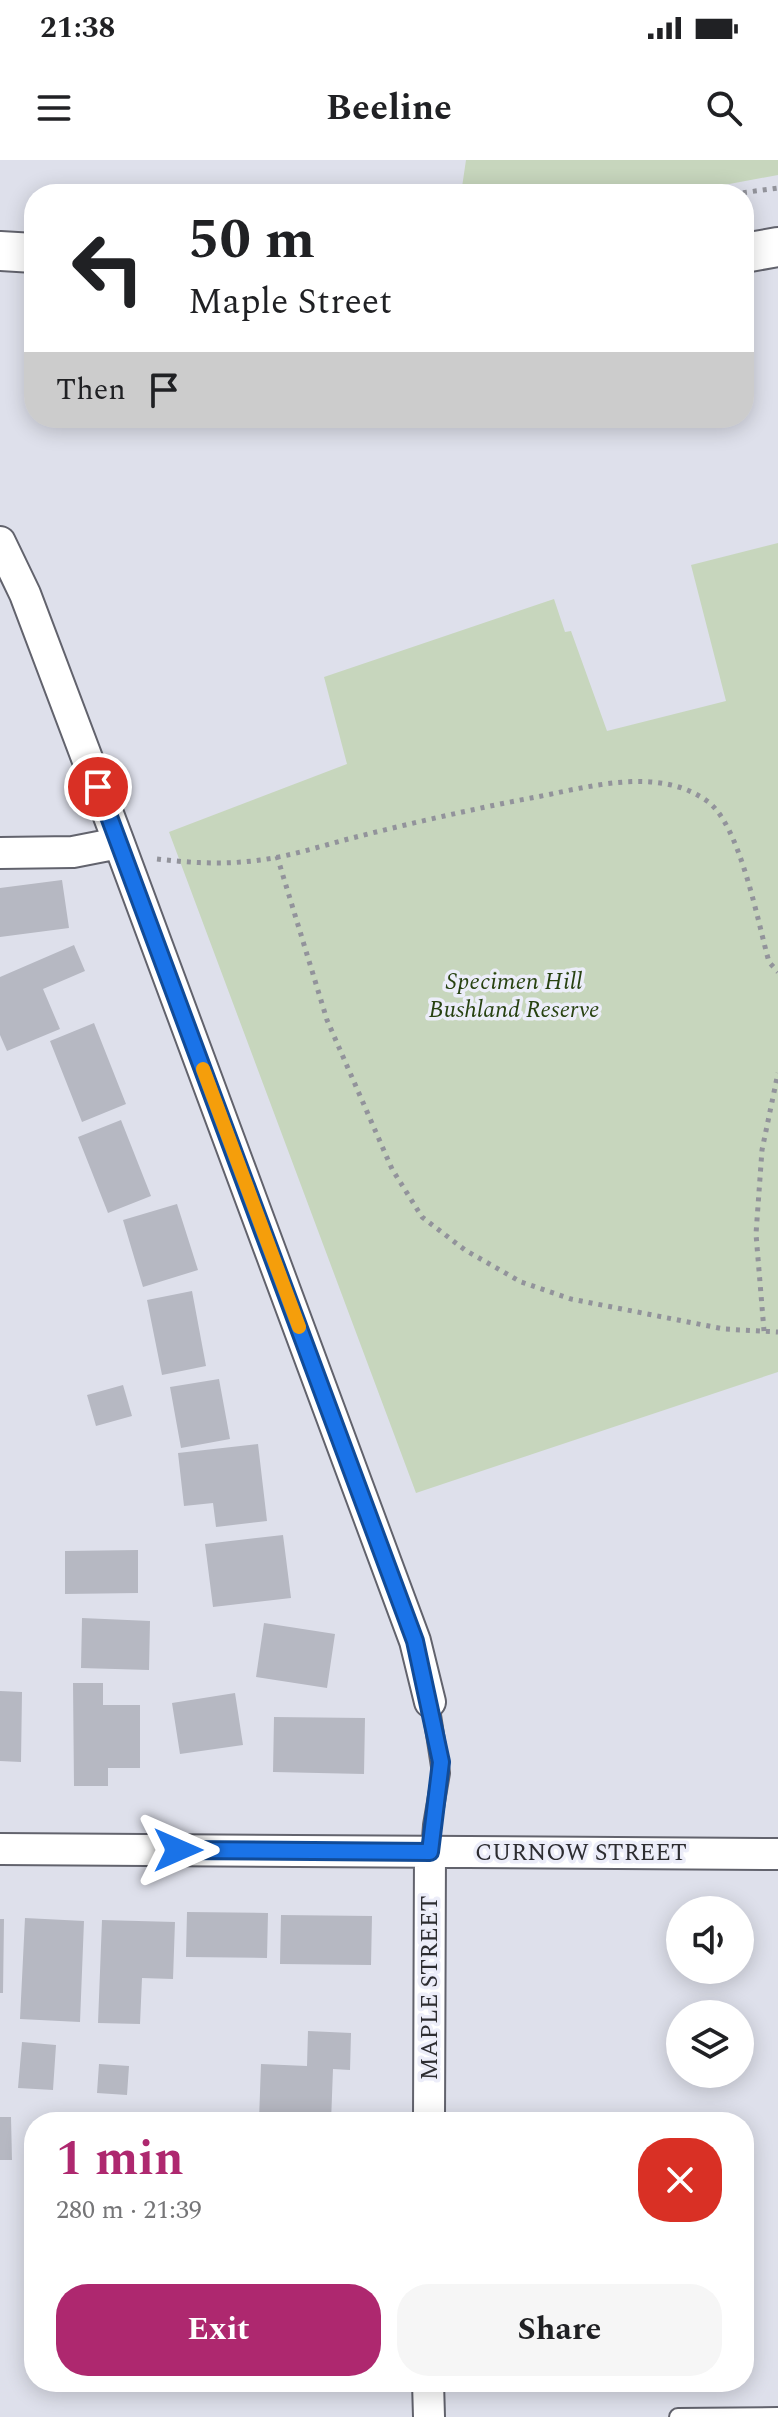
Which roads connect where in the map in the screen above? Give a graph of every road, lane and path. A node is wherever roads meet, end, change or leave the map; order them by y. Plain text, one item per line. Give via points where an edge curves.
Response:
1 (778, 188) edge
2 (754, 191) edge
3 (778, 247) edge
4 (0, 251) edge
5 (754, 251) edge
6 (24, 252) edge
7 (0, 542) edge
8 (121, 849) junction
9 (0, 853) edge
10 (277, 856) junction
11 (778, 972) edge
12 (778, 1073) edge
13 (764, 1331) junction
14 (778, 1332) edge
15 (430, 1702) joint
16 (0, 1849) edge
17 (430, 1852) junction
18 (778, 1854) edge
19 (429, 2112) edge
20 (428, 2392) edge
21 (778, 2416) edge
22 (429, 2417) edge
23 (678, 2417) edge

1 - 2 path
3 - 5 street
4 - 6 street
7 - 8 street, MAPLE STREET via 25,594
8 - 9 street
8 - 10 path via 197,864
8 - 15 street, MAPLE STREET via 415,1641
10 - 11 path via 445,814 616,782 685,790 709,801 727,822 769,962
10 - 13 path via 327,1020 392,1169 422,1217 521,1282 571,1299 724,1329
12 - 13 path via 762,1150 756,1234
13 - 14 path
15 - 17 lane, MAPLE STREET via 441,1773
16 - 17 street, CURNOW STREET
17 - 18 street, CURNOW STREET
17 - 19 street, MAPLE STREET
20 - 22 street
21 - 23 lane

